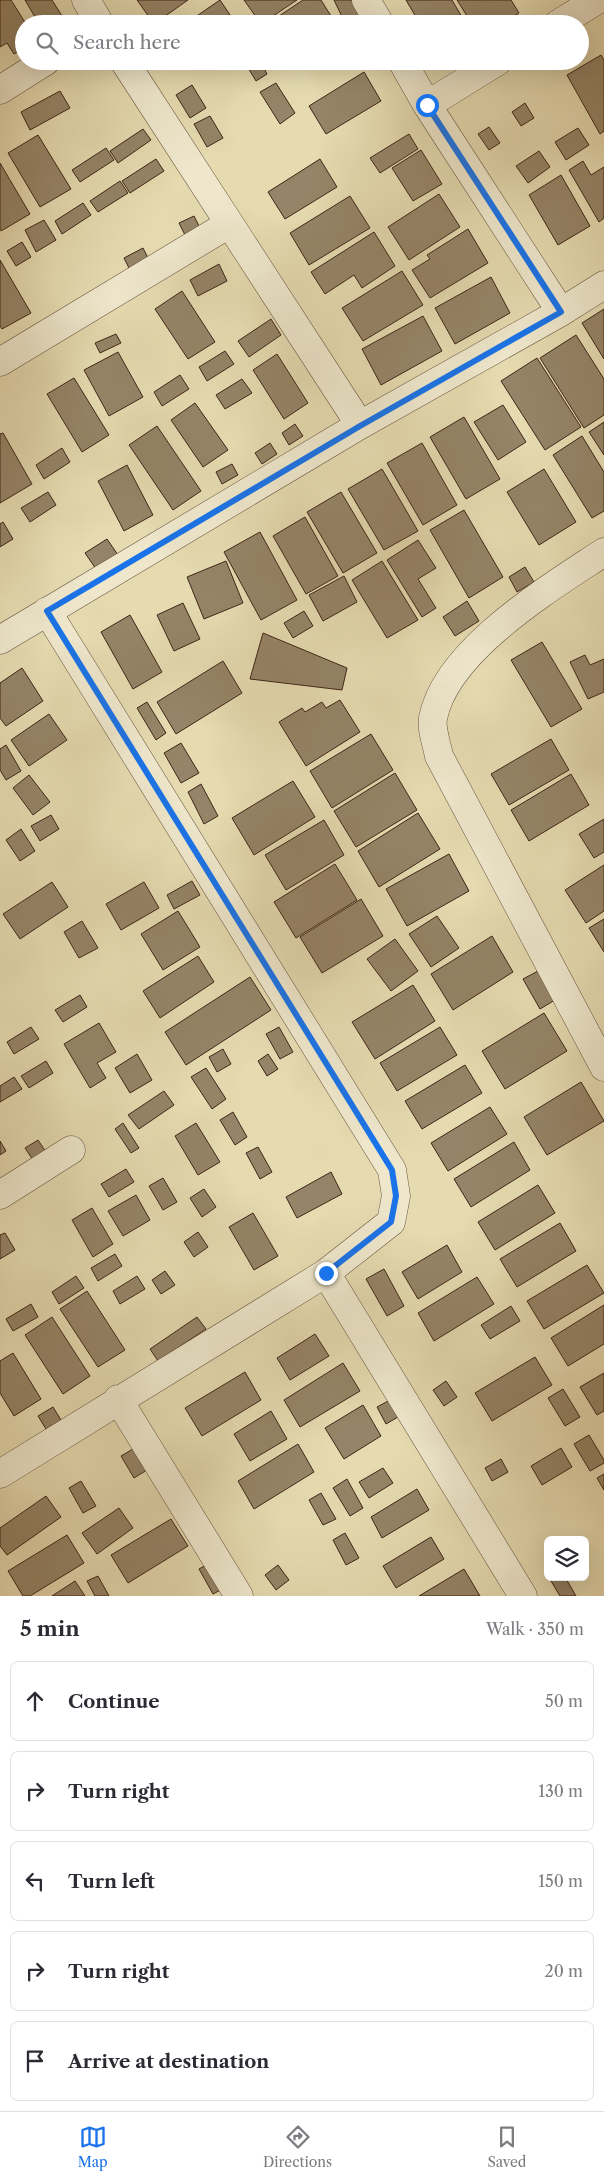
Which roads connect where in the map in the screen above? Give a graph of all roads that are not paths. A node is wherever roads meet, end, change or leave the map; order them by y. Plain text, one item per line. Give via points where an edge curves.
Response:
1 (86, 0) edge
2 (366, 0) edge
3 (597, 0) edge
4 (95, 15) edge
5 (375, 15) edge
6 (573, 15) edge
7 (32, 70) edge
8 (130, 70) edge
9 (407, 70) edge
10 (483, 70) edge
11 (0, 90) edge
12 (427, 105) junction
13 (229, 224) junction
14 (604, 284) edge
15 (561, 312) junction
16 (0, 362) edge
17 (360, 426) junction
18 (604, 552) edge
19 (47, 611) junction
20 (0, 640) edge
21 (604, 1067) edge
22 (72, 1150) dead end
23 (0, 1195) edge
24 (326, 1273) junction
25 (118, 1400) junction
26 (0, 1474) edge
27 (239, 1596) edge
28 (523, 1596) edge

1 - 4 street
2 - 5 street
3 - 6 street
7 - 11 street
8 - 13 street
9 - 12 street
10 - 12 street
12 - 15 street
13 - 16 street
13 - 17 street
14 - 15 street
15 - 17 street
17 - 19 street
18 - 21 street via 482,639 444,688 432,720 439,756
19 - 20 street
19 - 24 street via 392,1170 396,1196 391,1222
22 - 23 street
24 - 25 street
24 - 28 street
25 - 26 street
25 - 27 street

